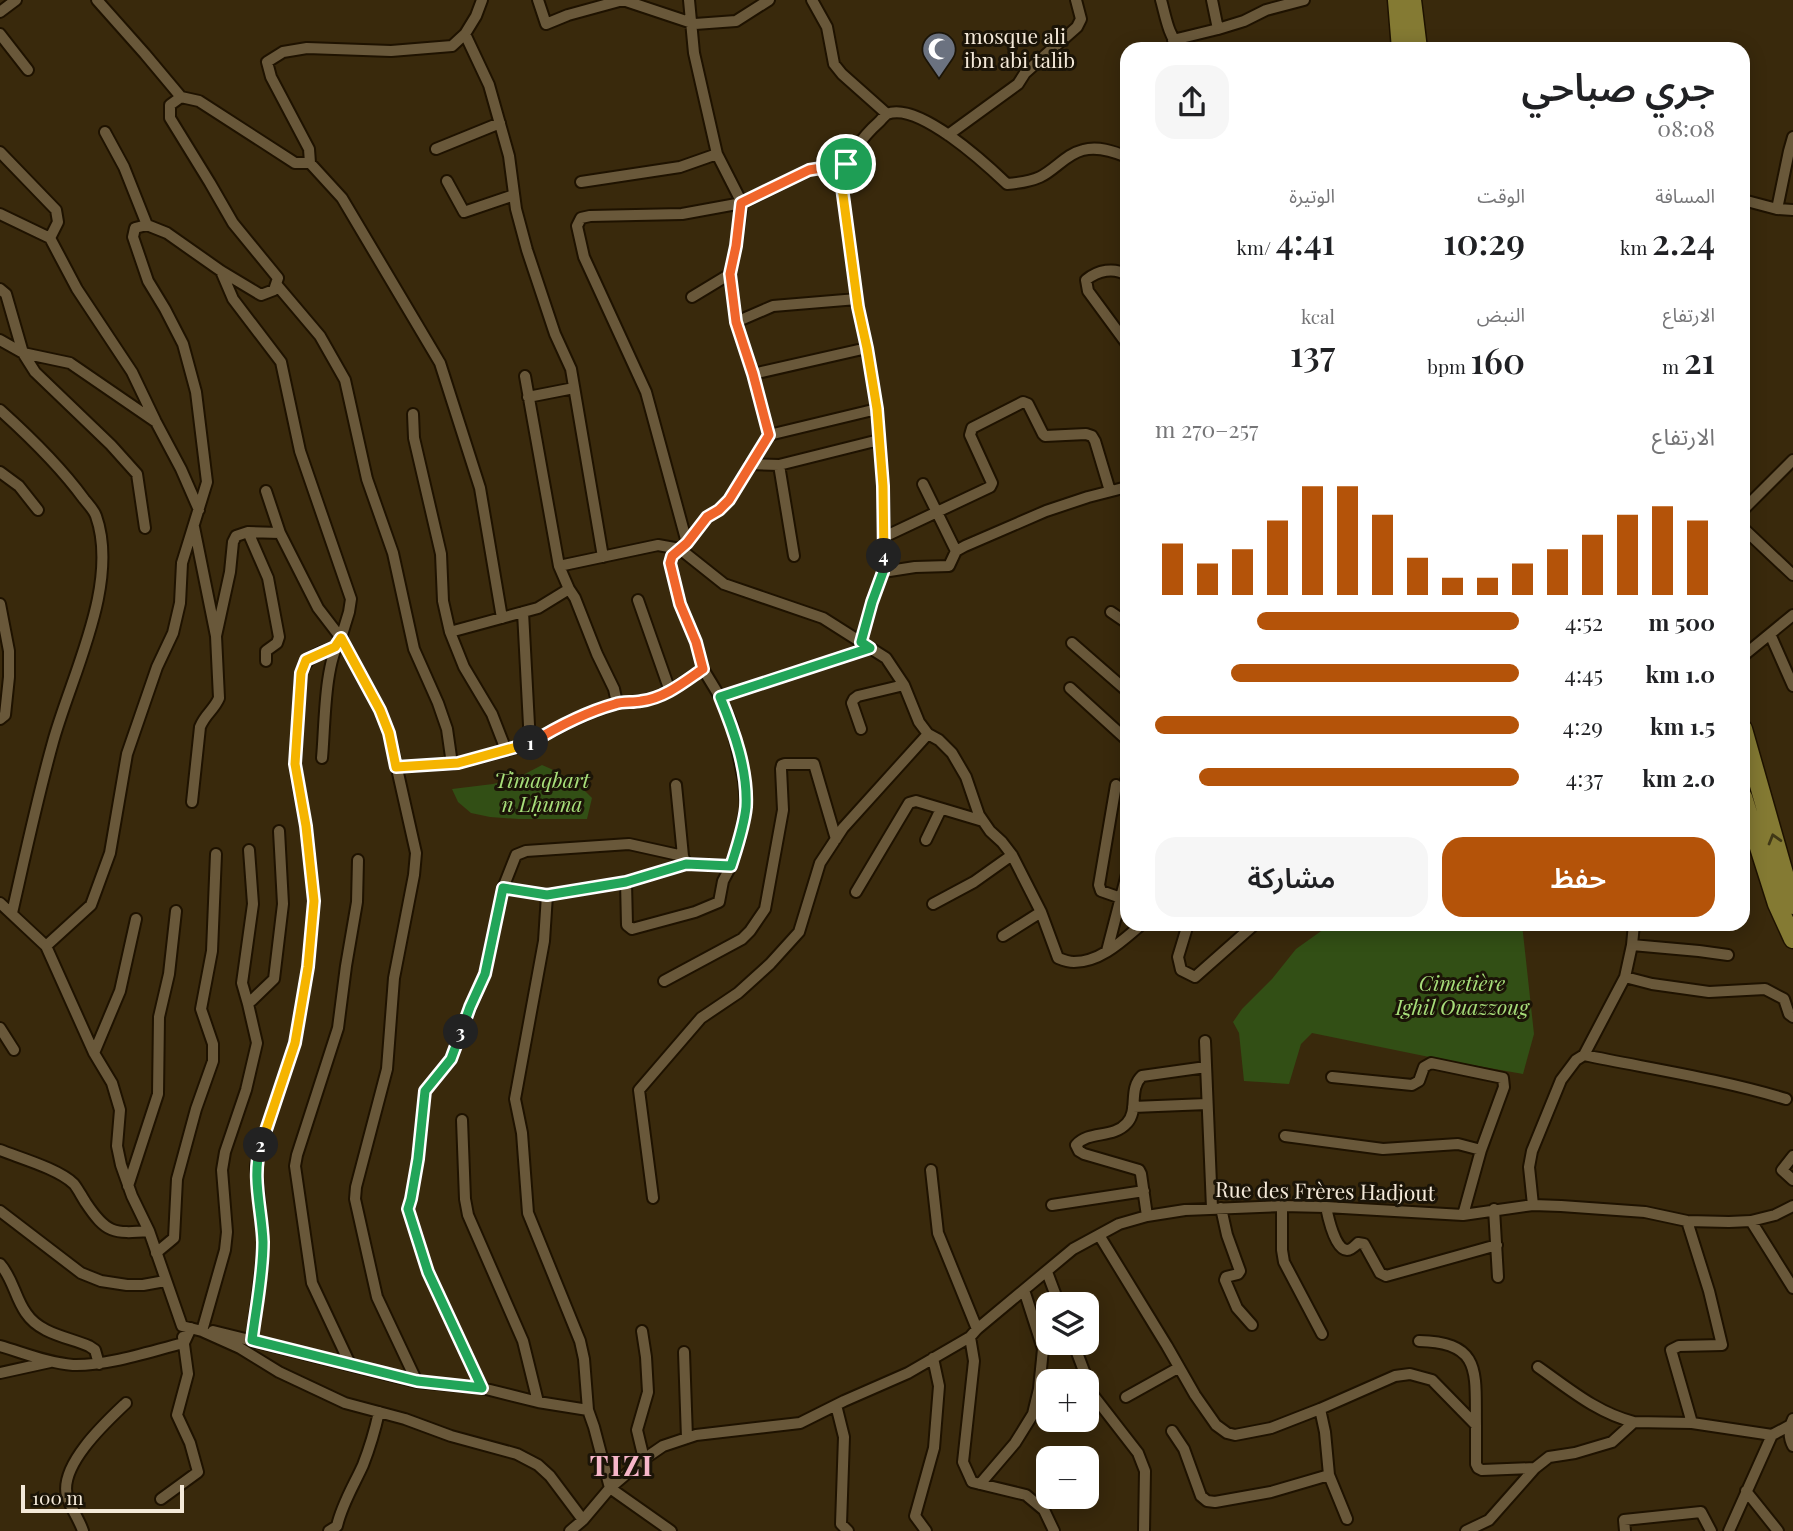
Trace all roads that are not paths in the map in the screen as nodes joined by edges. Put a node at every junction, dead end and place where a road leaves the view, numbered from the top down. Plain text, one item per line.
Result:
1 (97, 0) edge
2 (482, 0) edge
3 (538, 0) edge
4 (689, 0) edge
5 (769, 0) edge
6 (812, 0) edge
7 (1076, 0) edge
8 (1161, 0) edge
9 (1212, 0) edge
10 (1304, 0) edge
11 (1405, 4) edge
12 (1265, 5) edge
13 (691, 22) junction
14 (1219, 29) junction
15 (0, 34) edge
16 (465, 34) junction
17 (1175, 42) edge
18 (1185, 42) edge
19 (1402, 42) edge
20 (1416, 42) edge
21 (28, 70) dead end
22 (181, 97) junction
23 (887, 114) junction
24 (500, 123) junction
25 (105, 132) dead end
26 (948, 135) junction
27 (1793, 137) edge
28 (436, 149) dead end
29 (0, 152) edge
30 (717, 153) junction
31 (1120, 154) edge
32 (310, 163) junction
33 (846, 164) junction
34 (447, 181) dead end
35 (581, 182) dead end
36 (514, 195) junction
37 (1750, 202) edge
38 (741, 203) junction
39 (1777, 209) junction
40 (1793, 210) edge
41 (0, 214) edge
42 (147, 225) junction
43 (50, 238) junction
44 (221, 271) junction
45 (1120, 271) edge
46 (730, 274) junction
47 (276, 284) junction
48 (0, 289) edge
49 (692, 297) dead end
50 (857, 299) junction
51 (736, 322) junction
52 (1120, 334) edge
53 (0, 340) edge
54 (867, 348) junction
55 (23, 353) junction
56 (753, 374) junction
57 (525, 376) dead end
58 (574, 388) junction
59 (528, 397) junction
60 (877, 409) junction
61 (0, 410) edge
62 (413, 414) dead end
63 (156, 422) junction
64 (769, 435) junction
65 (879, 440) junction
66 (1793, 460) edge
67 (750, 464) junction
68 (779, 465) junction
69 (0, 472) edge
70 (923, 484) dead end
71 (1120, 489) edge
72 (266, 491) dead end
73 (1110, 491) junction
74 (1750, 503) edge
75 (38, 510) dead end
76 (199, 510) junction
77 (937, 512) junction
78 (193, 524) junction
79 (145, 528) dead end
80 (248, 532) junction
81 (280, 533) junction
82 (1750, 535) edge
83 (884, 537) junction
84 (684, 546) junction
85 (956, 551) junction
86 (603, 556) junction
87 (794, 556) dead end
88 (559, 566) junction
89 (883, 572) junction
90 (1793, 575) edge
91 (569, 589) junction
92 (638, 600) dead end
93 (0, 604) edge
94 (1111, 611) dead end
95 (523, 612) junction
96 (1793, 615) edge
97 (502, 618) junction
98 (1120, 618) edge
99 (450, 632) junction
100 (1770, 634) junction
101 (216, 636) junction
102 (338, 643) junction
103 (1072, 643) dead end
104 (866, 645) junction
105 (1750, 650) edge
106 (266, 661) dead end
107 (703, 669) junction
108 (904, 685) junction
109 (1120, 685) edge
110 (1793, 686) edge
111 (1070, 688) dead end
112 (670, 691) junction
113 (720, 697) junction
114 (617, 703) junction
115 (0, 719) edge
116 (861, 729) dead end
117 (928, 734) junction
118 (1120, 734) edge
119 (530, 744) junction
120 (506, 750) junction
121 (1750, 754) edge
122 (322, 758) dead end
123 (452, 764) junction
124 (396, 767) junction
125 (676, 785) dead end
126 (1120, 792) edge
127 (1762, 797) junction
128 (1750, 801) edge
129 (192, 802) dead end
130 (941, 809) junction
131 (983, 821) junction
132 (1750, 821) edge
133 (279, 831) dead end
134 (836, 839) junction
135 (926, 840) dead end
136 (249, 850) dead end
137 (216, 854) dead end
138 (1012, 855) junction
139 (358, 860) dead end
140 (684, 860) junction
141 (731, 866) junction
142 (1789, 876) edge
143 (626, 882) junction
144 (503, 888) junction
145 (856, 892) dead end
146 (547, 895) junction
147 (1120, 898) edge
148 (1120, 902) edge
149 (0, 903) edge
150 (933, 904) dead end
151 (1793, 905) edge
152 (176, 911) dead end
153 (1041, 912) junction
154 (12, 913) junction
155 (136, 919) dead end
156 (1133, 931) edge
157 (1186, 931) edge
158 (1247, 931) edge
159 (1633, 931) edge
160 (1003, 936) dead end
161 (1793, 939) edge
162 (1632, 945) junction
163 (46, 946) junction
164 (1107, 951) junction
165 (1728, 955) dead end
166 (1625, 977) junction
167 (664, 981) dead end
168 (248, 1004) junction
169 (1793, 1017) edge
170 (0, 1028) edge
171 (1205, 1041) dead end
172 (14, 1050) dead end
173 (94, 1053) junction
174 (1584, 1055) junction
175 (1206, 1067) junction
176 (1332, 1077) dead end
177 (1786, 1099) dead end
178 (1208, 1104) junction
179 (1133, 1107) junction
180 (462, 1120) dead end
181 (1284, 1136) dead end
182 (0, 1150) edge
183 (1481, 1150) junction
184 (1793, 1156) edge
185 (931, 1170) dead end
186 (1793, 1180) edge
187 (128, 1186) junction
188 (1144, 1192) junction
189 (653, 1198) dead end
190 (1052, 1205) dead end
191 (1533, 1205) junction
192 (1282, 1206) junction
193 (1793, 1206) edge
194 (1326, 1207) junction
195 (1217, 1208) junction
196 (1494, 1209) junction
197 (0, 1211) edge
198 (1463, 1215) junction
199 (1147, 1216) junction
200 (1687, 1221) junction
201 (1751, 1221) junction
202 (149, 1231) junction
203 (1099, 1235) junction
204 (1497, 1245) junction
205 (156, 1253) junction
206 (0, 1264) edge
207 (1047, 1272) junction
208 (1498, 1276) dead end
209 (165, 1281) junction
210 (1793, 1288) edge
211 (1024, 1290) junction
212 (1054, 1292) edge
213 (1252, 1325) dead end
214 (194, 1329) junction
215 (642, 1331) dead end
216 (974, 1333) junction
217 (1322, 1334) dead end
218 (252, 1340) junction
219 (1419, 1342) dead end
220 (184, 1343) junction
221 (0, 1346) edge
222 (684, 1352) dead end
223 (1078, 1355) edge
224 (933, 1358) junction
225 (53, 1362) junction
226 (99, 1364) junction
227 (350, 1364) junction
228 (1538, 1367) dead end
229 (1178, 1368) junction
230 (0, 1373) edge
231 (417, 1381) junction
232 (482, 1388) junction
233 (1126, 1397) dead end
234 (538, 1402) junction
235 (126, 1403) dead end
236 (836, 1405) junction
237 (1320, 1409) junction
238 (588, 1410) junction
239 (379, 1412) junction
240 (1634, 1422) junction
241 (1692, 1423) junction
242 (1791, 1423) edge
243 (1476, 1425) junction
244 (1172, 1431) dead end
245 (1772, 1435) junction
246 (687, 1438) junction
247 (1793, 1446) edge
248 (644, 1459) junction
249 (1535, 1468) junction
250 (1329, 1475) junction
251 (980, 1484) junction
252 (610, 1488) junction
253 (1746, 1491) junction
254 (161, 1499) dead end
255 (1347, 1519) dead end
256 (583, 1520) junction
257 (83, 1531) edge
258 (329, 1531) edge
259 (570, 1531) edge
260 (671, 1531) edge
261 (848, 1531) edge
262 (926, 1531) edge
263 (1054, 1531) edge
264 (1144, 1531) edge
265 (1466, 1531) edge
266 (1625, 1531) edge
267 (1711, 1531) edge
268 (1729, 1531) edge
269 (1778, 1531) edge

1 - 22 street
2 - 16 street
3 - 13 street
4 - 13 street
5 - 13 street
6 - 23 street
7 - 26 street
8 - 17 street
9 - 14 street
10 - 12 street
11 - 19 main road
11 - 20 main road
12 - 14 street
13 - 30 street
14 - 18 street
15 - 21 street
16 - 24 street
16 - 32 street
22 - 32 street
22 - 47 street
23 - 26 street
23 - 33 street
24 - 28 street
24 - 36 street
25 - 42 street
26 - 31 street
27 - 39 street
29 - 43 street
30 - 35 street
30 - 38 street
32 - 97 street
33 - 38 street
33 - 50 street
34 - 36 street
36 - 58 street
37 - 39 street
38 - 46 street
38 - 84 street
39 - 40 street
41 - 43 street
42 - 44 street
42 - 76 street
43 - 63 street
44 - 47 street
44 - 102 street
45 - 52 street
46 - 49 street
46 - 51 street
47 - 123 street
48 - 55 street
50 - 51 street
50 - 54 street
51 - 56 street
53 - 55 street
54 - 56 street
54 - 60 street
55 - 63 street
55 - 79 street
56 - 64 street
57 - 59 street
58 - 59 street
58 - 86 street
59 - 88 street
60 - 64 street
60 - 65 street
61 - 154 street
62 - 99 street
63 - 76 street
64 - 67 street
65 - 68 street
65 - 83 street
66 - 74 street
67 - 68 street
67 - 84 street
68 - 87 street
69 - 75 street
70 - 77 street
71 - 73 street
72 - 81 street
73 - 77 street
73 - 85 street
76 - 78 street
77 - 83 street
77 - 85 street
78 - 101 street
78 - 163 street
80 - 81 street
80 - 101 street
80 - 106 street
81 - 102 street
82 - 90 street
83 - 89 street
84 - 86 street
84 - 104 street
84 - 107 street
85 - 89 street
86 - 88 street
88 - 91 street
89 - 104 street
91 - 95 street
91 - 114 street
92 - 112 street
93 - 115 street
94 - 98 street
95 - 97 street
95 - 119 street
96 - 100 street
97 - 99 street
99 - 120 street
100 - 105 street
100 - 110 street
101 - 129 street
102 - 122 street
102 - 124 street
102 - 218 street
103 - 109 street
104 - 108 street
104 - 113 street
107 - 112 street
107 - 113 street
108 - 116 street
108 - 117 street
111 - 118 street
112 - 114 street
113 - 141 street
114 - 119 street
117 - 131 street
117 - 134 street
119 - 120 street
120 - 123 street
121 - 127 main road
123 - 124 street
124 - 231 street
125 - 140 street
126 - 147 street
127 - 128 street
142 -> 127 main road
130 - 131 street
130 - 135 street
130 - 145 street
131 - 138 street
132 - 161 main road
133 - 168 street
134 - 167 street
134 - 189 street
136 - 168 street
137 - 205 street
138 - 150 street
138 - 153 street
139 - 227 street
140 - 141 street
140 - 143 street
140 - 144 street
141 - 143 street
142 - 151 main road
143 - 146 street
144 - 146 street
144 - 232 street
146 - 238 street
148 - 164 street
149 - 154 street
152 - 187 street
153 - 160 street
153 - 164 street
154 - 163 street
155 - 173 street
156 - 164 street
157 - 158 street
159 - 162 street
162 - 165 street
162 - 166 street
163 - 173 street
166 - 169 street
166 - 174 street
168 - 214 street
170 - 172 street
171 - 175 street
173 - 187 street
174 - 177 street
174 - 191 street
175 - 178 street
175 - 179 street
176 - 183 street
178 - 179 street
178 - 195 street
179 - 188 street
180 - 234 street
181 - 183 street
182 - 202 street
183 - 198 street
184 - 186 street
185 - 216 street
187 - 202 street
188 - 190 street
188 - 199 street
191 - 196 street, Rue des Frères Hadjout
191 - 200 street, Rue des Frères Hadjout
192 - 194 street, Rue des Frères Hadjout
192 - 195 street, Rue des Frères Hadjout
192 - 217 street
193 - 201 street, Rue des Frères Hadjout
194 - 198 street, Rue des Frères Hadjout
194 - 204 street
195 - 199 street, Rue des Frères Hadjout
195 - 213 street
196 - 198 street, Rue des Frères Hadjout
196 - 204 street
197 - 209 street
199 - 203 street, Rue des Frères Hadjout
200 - 201 street, Rue des Frères Hadjout
200 - 241 street
201 - 210 street
202 - 205 street
203 - 207 street, Rue des Frères Hadjout
203 - 229 street
204 - 208 street
205 - 209 street
206 - 226 street
207 - 211 street, Rue des Frères Hadjout
207 - 212 street
209 - 214 street
211 - 216 street, Rue des Frères Hadjout
211 - 251 street
214 - 218 street
214 - 220 street
214 - 239 street
215 - 248 street
216 - 224 street, Rue des Frères Hadjout
216 - 251 street
218 - 227 street
219 - 243 street
220 - 226 street
220 - 254 street
221 - 225 street
222 - 246 street
223 - 264 street
224 - 236 street, Rue des Frères Hadjout
224 - 262 street
225 - 226 street
225 - 230 street
227 - 231 street
228 - 240 street
229 - 233 street
229 - 237 street
231 - 232 street
232 - 234 street
234 - 238 street
235 - 257 street
236 - 246 street, Rue des Frères Hadjout
236 - 261 street
237 - 243 street
237 - 250 street
238 - 252 street
239 - 256 street
239 - 258 street
240 - 241 street
240 - 249 street
241 - 245 street
242 - 245 street
242 - 247 street
243 - 249 street
244 - 250 street
245 - 253 street
246 - 248 street, Rue des Frères Hadjout
248 - 252 street, Rue des Frères Hadjout
249 - 265 street
250 - 255 street
251 - 263 street
252 - 256 street, Rue des Frères Hadjout
252 - 260 street
253 - 268 street
253 - 269 street
256 - 259 street, Rue des Frères Hadjout
266 - 267 street

